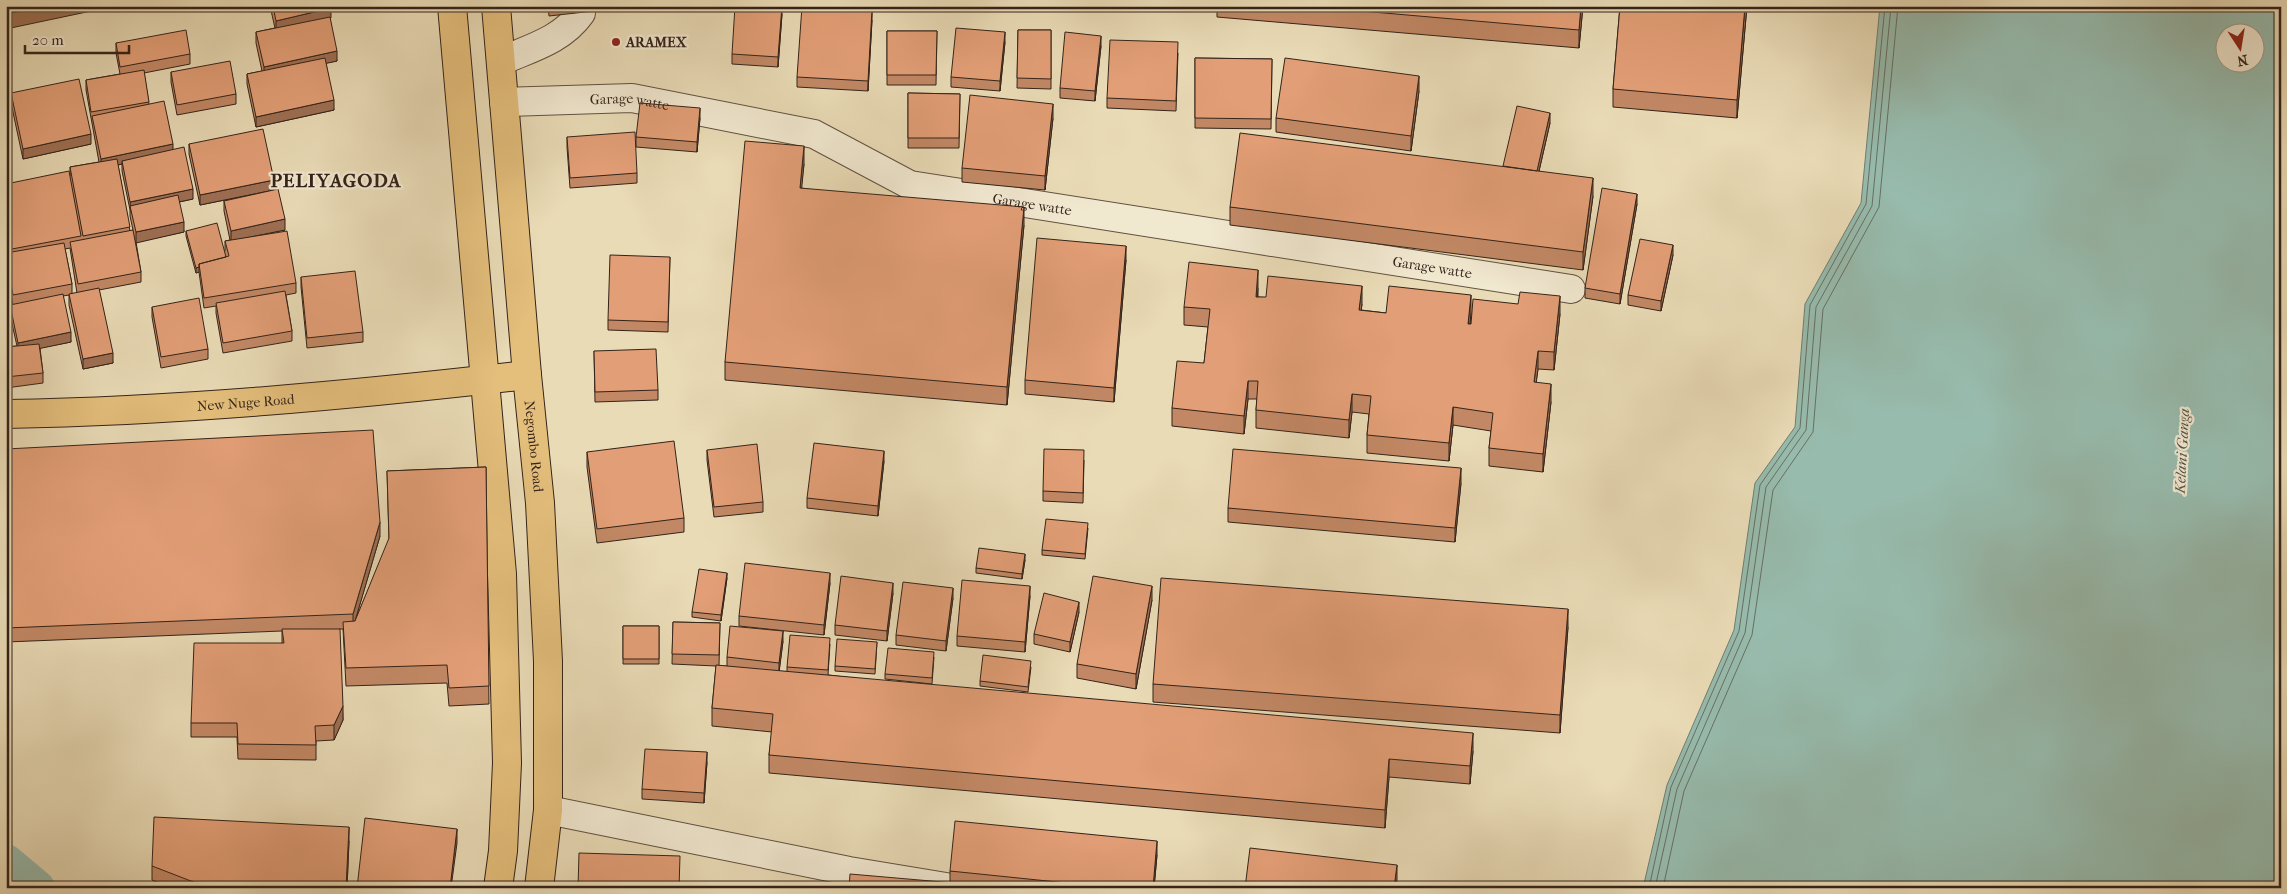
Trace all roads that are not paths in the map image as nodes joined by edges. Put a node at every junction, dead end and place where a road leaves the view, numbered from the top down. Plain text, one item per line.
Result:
1 (452, 6) edge
2 (496, 6) edge
3 (581, 13) dead end
4 (501, 61) junction
5 (504, 102) junction
6 (1571, 289) dead end
7 (527, 375) junction
8 (485, 380) junction
9 (6, 414) edge
10 (548, 810) junction
11 (498, 888) edge
12 (539, 888) edge
13 (952, 888) edge

1 - 8 main road
2 - 4 main road, Negombo Road
3 - 4 street
4 - 5 main road, Negombo Road
5 - 6 street, Garage watte
5 - 7 main road, Negombo Road
7 - 8 main road, New Nuge Road
7 - 10 main road, Negombo Road
8 - 9 main road, New Nuge Road
8 - 11 main road
10 - 12 main road, Negombo Road
10 - 13 street

